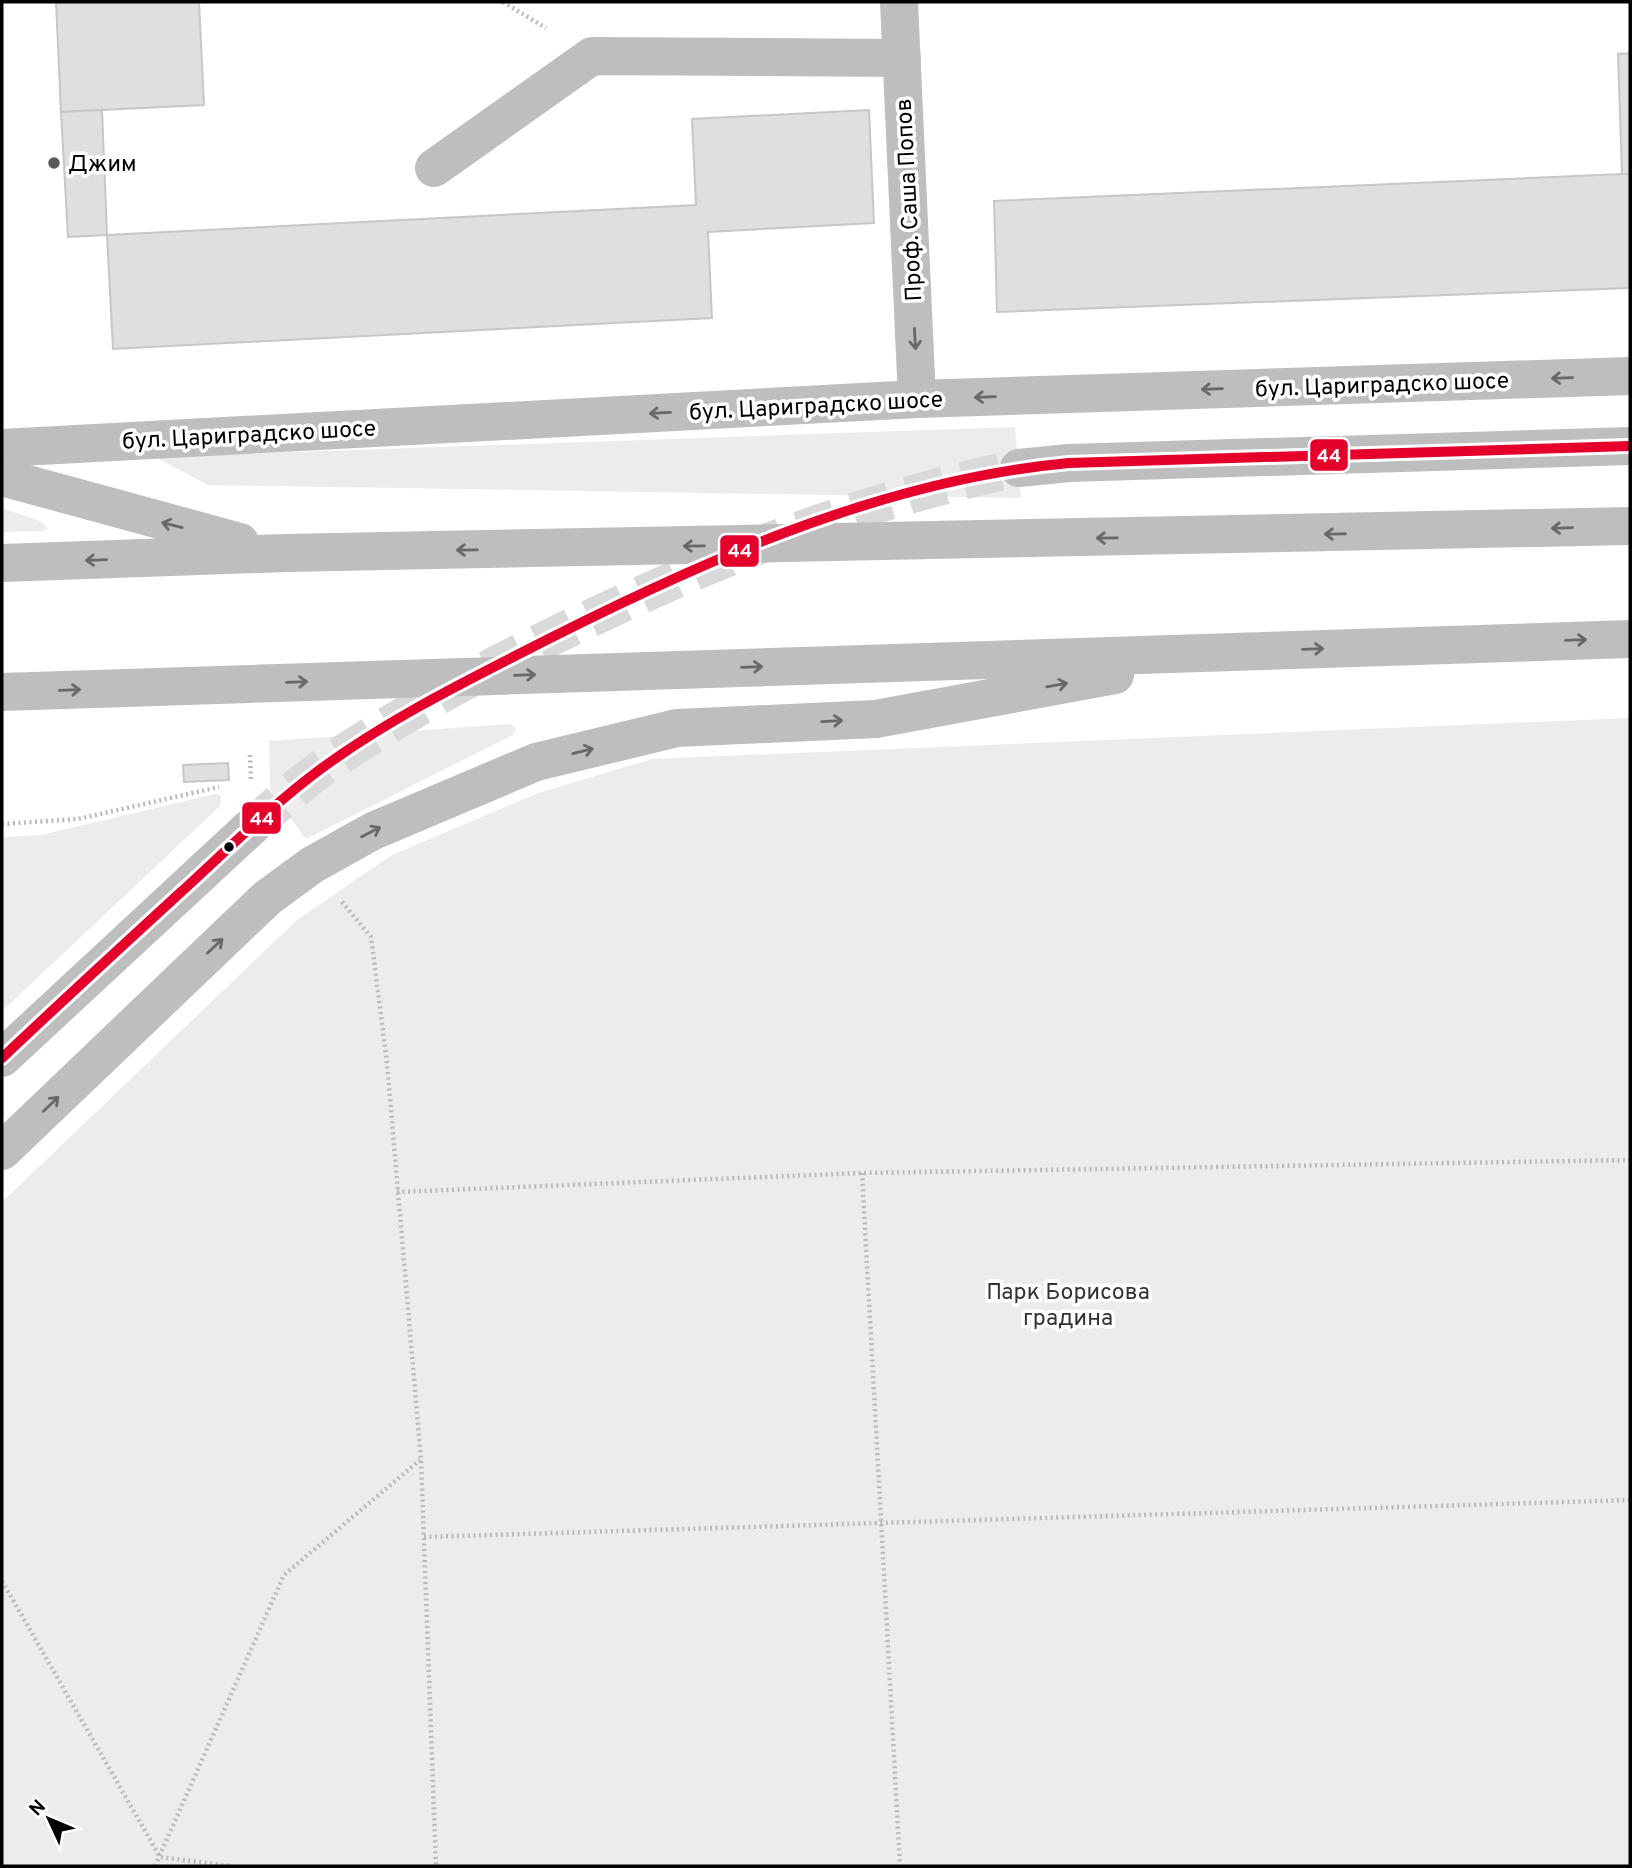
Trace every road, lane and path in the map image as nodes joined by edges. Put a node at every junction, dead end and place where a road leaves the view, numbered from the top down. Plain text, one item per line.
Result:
1 (900, 2) edge
2 (902, 58) junction
3 (434, 168) dead end
4 (1630, 376) edge
5 (917, 399) junction
6 (1630, 446) edge
7 (2, 448) edge
8 (1019, 468) tunnel mouth
9 (2, 477) edge
10 (1630, 526) edge
11 (286, 553) junction
12 (2, 563) edge
13 (1630, 639) edge
14 (1245, 651) junction
15 (2, 692) edge
16 (251, 780) dead end
17 (237, 783) dead end
18 (224, 786) dead end
19 (2, 824) edge
20 (251, 827) tunnel mouth
21 (334, 892) dead end
22 (2, 1058) edge
23 (2, 1151) edge
24 (1630, 1160) edge
25 (862, 1172) junction
26 (397, 1192) junction
27 (421, 1460) junction
28 (1630, 1500) edge
29 (879, 1523) junction
30 (424, 1537) junction
31 (2, 1581) edge
32 (160, 1857) junction
33 (155, 1866) edge
34 (231, 1866) edge
35 (436, 1866) edge
36 (900, 1866) edge

1 - 2 main road, Проф. Саша Попов
2 - 3 main road
2 -> 5 main road, Проф. Саша Попов
4 -> 5 main road, бул. Цариградско шосе
5 -> 7 main road, бул. Цариградско шосе
6 - 8 main road
11 -> 9 main road
10 -> 11 main road
11 -> 12 main road
14 -> 13 main road
15 -> 14 main road
23 -> 14 main road
16 - 17 path
18 - 19 path
20 - 22 main road
21 - 26 path
24 - 25 path
25 - 26 path
25 - 29 path
26 - 27 path
27 - 30 path
27 - 32 path
28 - 29 path
29 - 30 path
29 - 36 path
30 - 35 path
31 - 32 path
32 - 33 path
32 - 34 path

